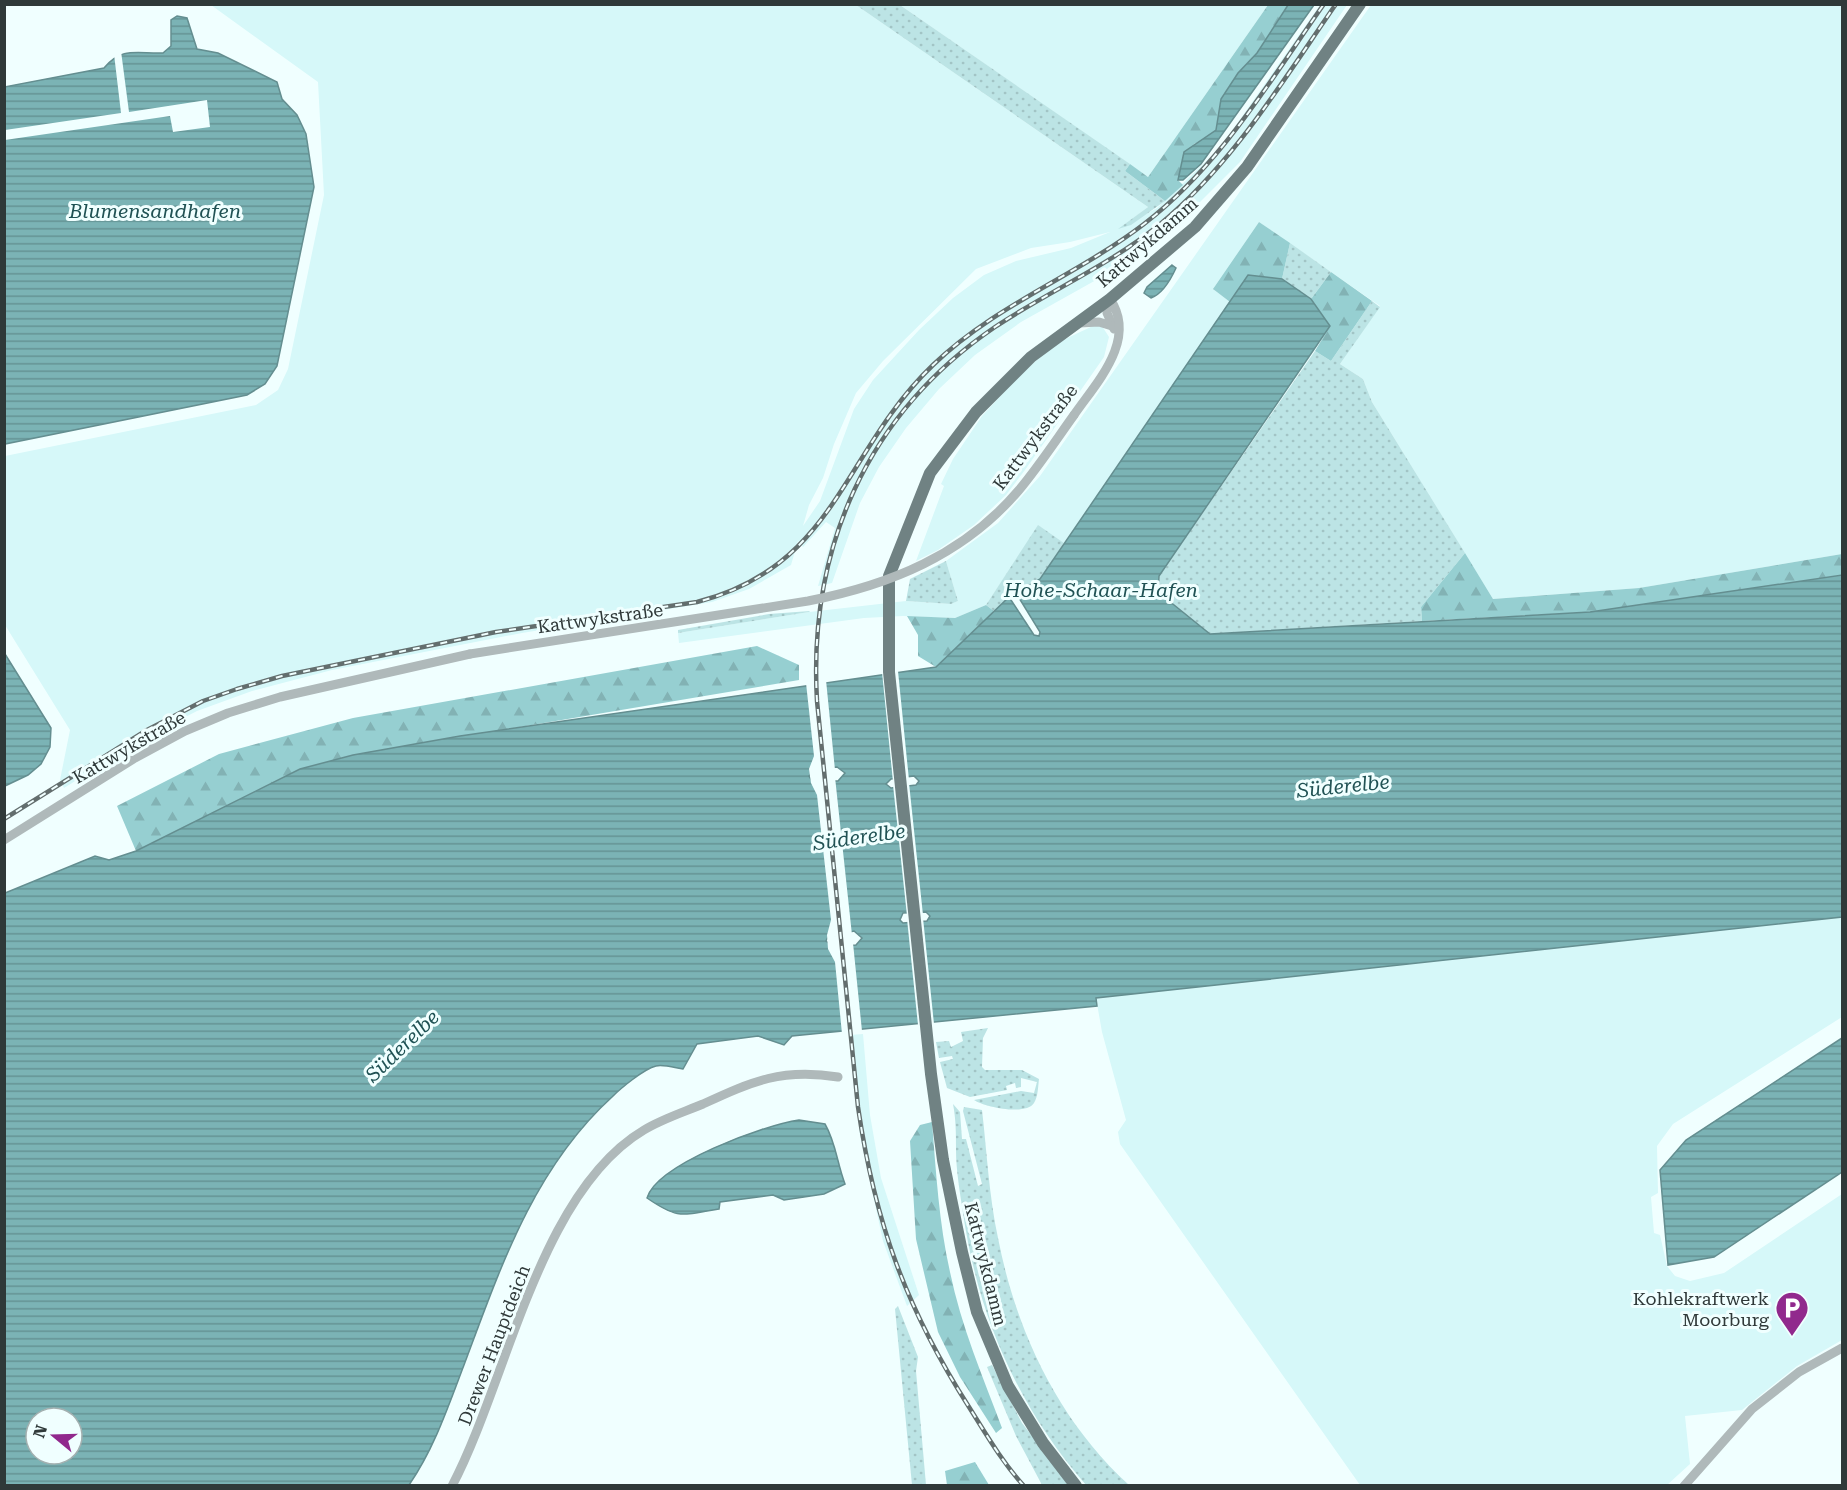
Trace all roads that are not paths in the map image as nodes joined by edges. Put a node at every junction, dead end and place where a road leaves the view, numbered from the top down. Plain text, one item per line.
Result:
1 (1360, 4) edge
2 (1110, 299) junction
3 (1074, 324) junction
4 (1115, 329) junction
5 (4, 840) edge
6 (838, 1077) dead end
7 (1842, 1348) edge
8 (452, 1485) edge
9 (1076, 1485) edge
10 (1684, 1485) edge

1 - 2 main road, Kattwykdamm
2 - 3 main road, Kattwykdamm
2 - 4 street, Kattwykstraße
3 - 4 street
3 - 9 main road, Kattwykdamm
4 - 5 street, Kattwykstraße, bridge
6 - 8 street, Drewer Hauptdeich
7 - 10 street

